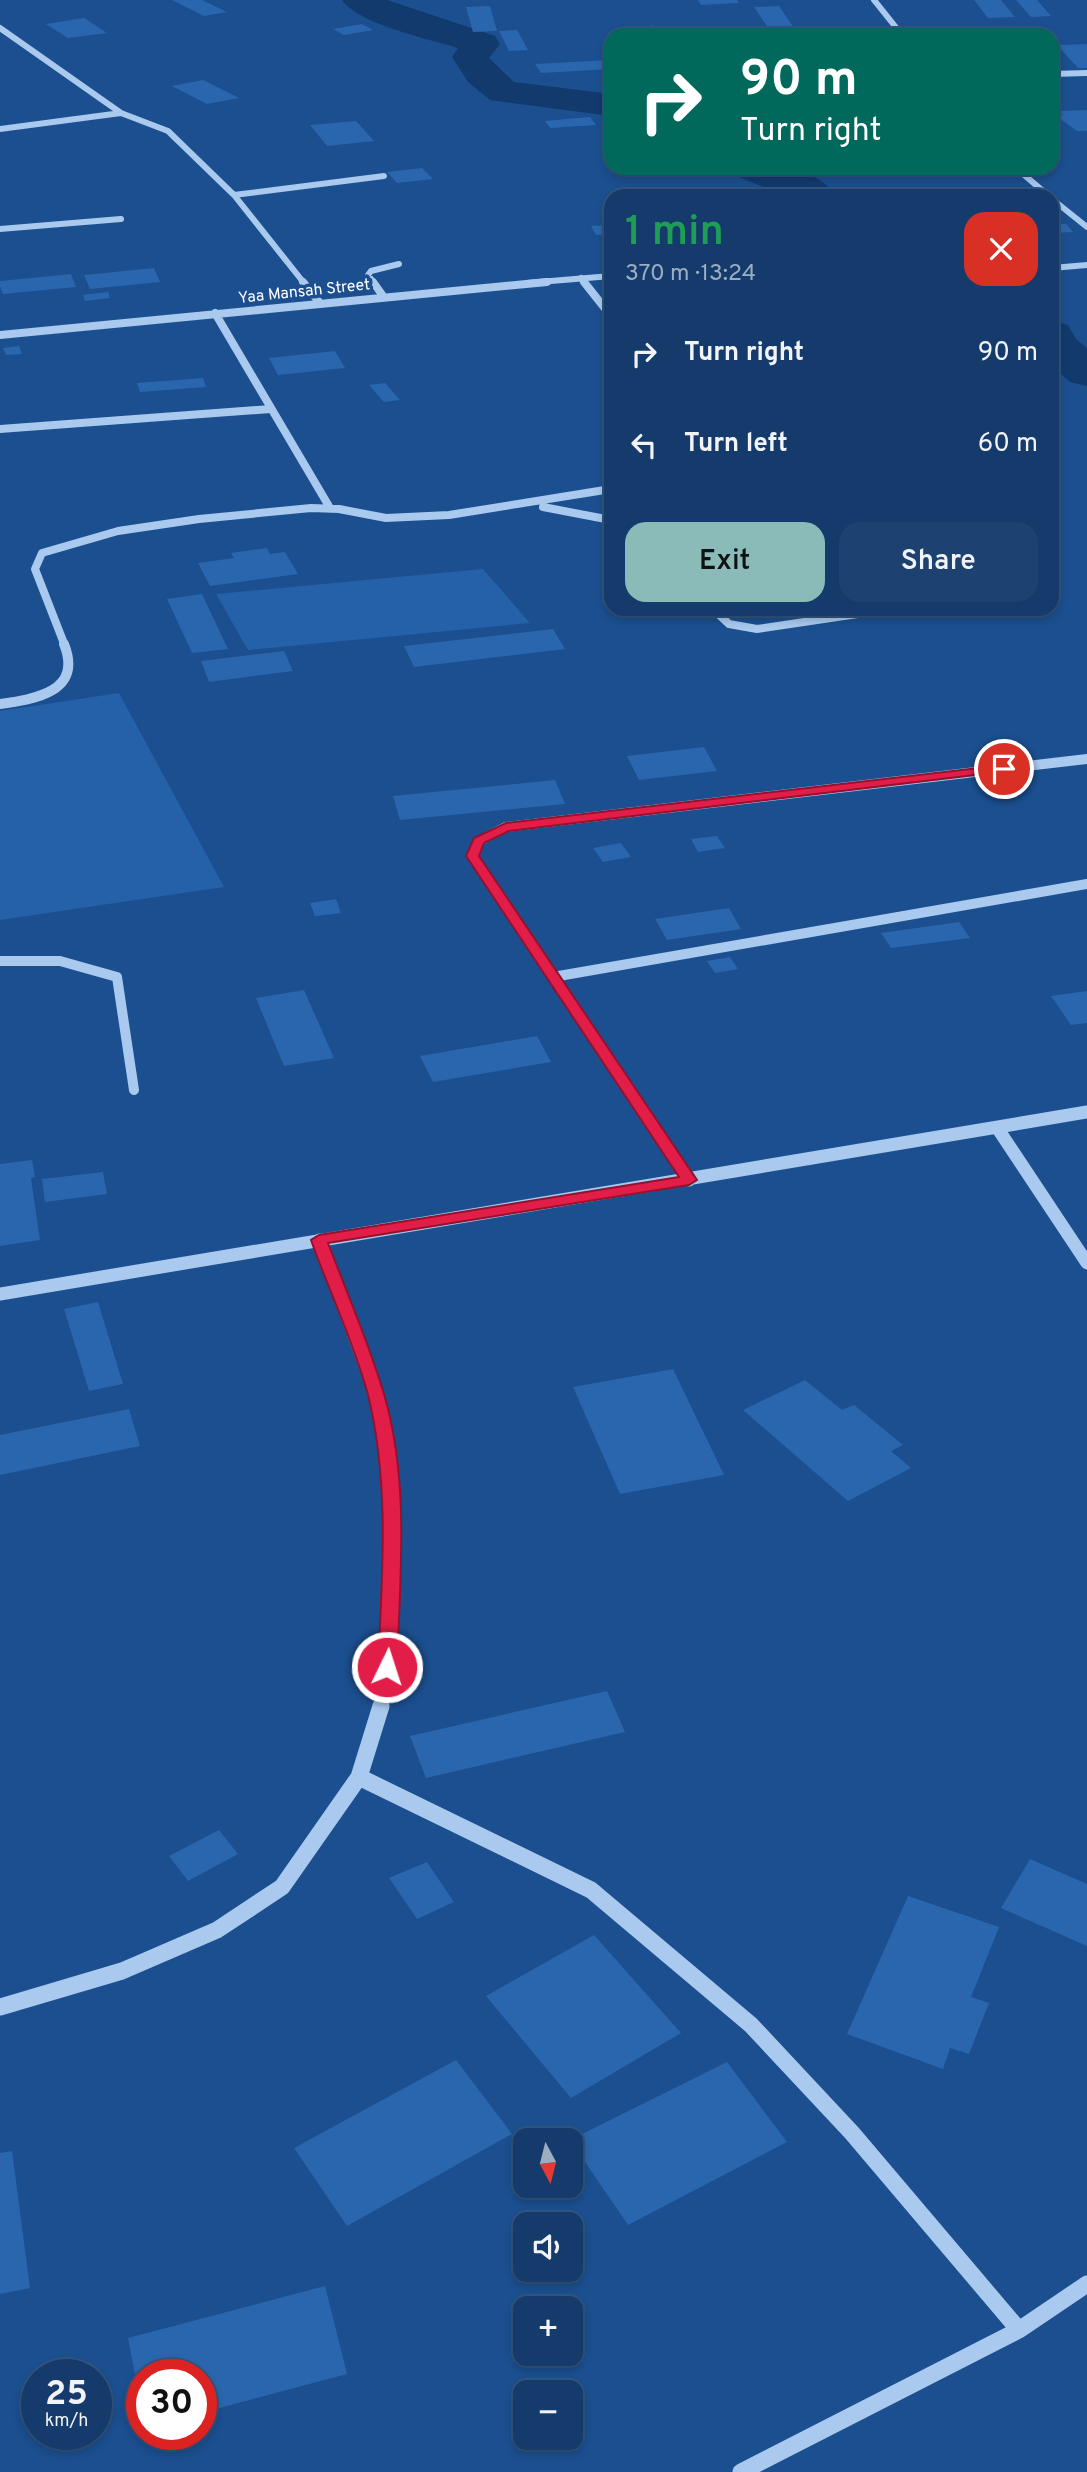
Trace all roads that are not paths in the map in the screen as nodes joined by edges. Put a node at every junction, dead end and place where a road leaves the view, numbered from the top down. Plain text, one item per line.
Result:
1 (874, 0) edge
2 (896, 28) edge
3 (0, 29) edge
4 (1087, 73) edge
5 (1059, 74) edge
6 (121, 113) junction
7 (0, 129) edge
8 (1024, 175) edge
9 (384, 176) dead end
10 (1041, 189) edge
11 (233, 195) junction
12 (1059, 204) edge
13 (121, 219) dead end
14 (1087, 227) edge
15 (0, 229) edge
16 (399, 264) dead end
17 (1087, 265) edge
18 (1059, 267) edge
19 (604, 276) edge
20 (582, 278) junction
21 (383, 296) junction
22 (319, 302) junction
23 (604, 307) edge
24 (215, 313) junction
25 (0, 335) edge
26 (271, 409) junction
27 (0, 429) edge
28 (604, 491) edge
29 (536, 506) junction
30 (330, 508) junction
31 (604, 519) edge
32 (720, 616) edge
33 (846, 616) edge
34 (0, 704) edge
35 (1087, 759) edge
36 (1087, 884) edge
37 (0, 961) edge
38 (553, 977) junction
39 (134, 1090) dead end
40 (1087, 1112) edge
41 (998, 1129) junction
42 (689, 1180) junction
43 (319, 1240) junction
44 (1087, 1263) edge
45 (0, 1294) edge
46 (359, 1777) junction
47 (0, 2007) edge
48 (1087, 2284) edge
49 (1019, 2330) junction
50 (741, 2472) edge

1 - 2 street
3 - 6 street
4 - 5 street
6 - 7 street
6 - 11 street
8 - 10 street
9 - 11 street
11 - 22 street
12 - 14 street
13 - 15 street
16 - 21 street
17 - 18 street
19 - 20 street, Yaa Mansah Street
20 - 21 street, Yaa Mansah Street
20 - 23 street
21 - 22 street, Yaa Mansah Street
22 - 24 street, Yaa Mansah Street
24 - 25 street, Yaa Mansah Street
24 - 26 street
26 - 27 street
26 - 30 street
28 - 29 street
29 - 30 street
29 - 31 street
30 - 34 street
32 - 33 street
35 - 38 street
36 - 38 street
37 - 39 street
38 - 42 street
40 - 41 street
41 - 42 street
41 - 44 street
42 - 43 street
43 - 45 street
43 - 46 street
46 - 47 street
46 - 49 street
48 - 49 street
49 - 50 street

